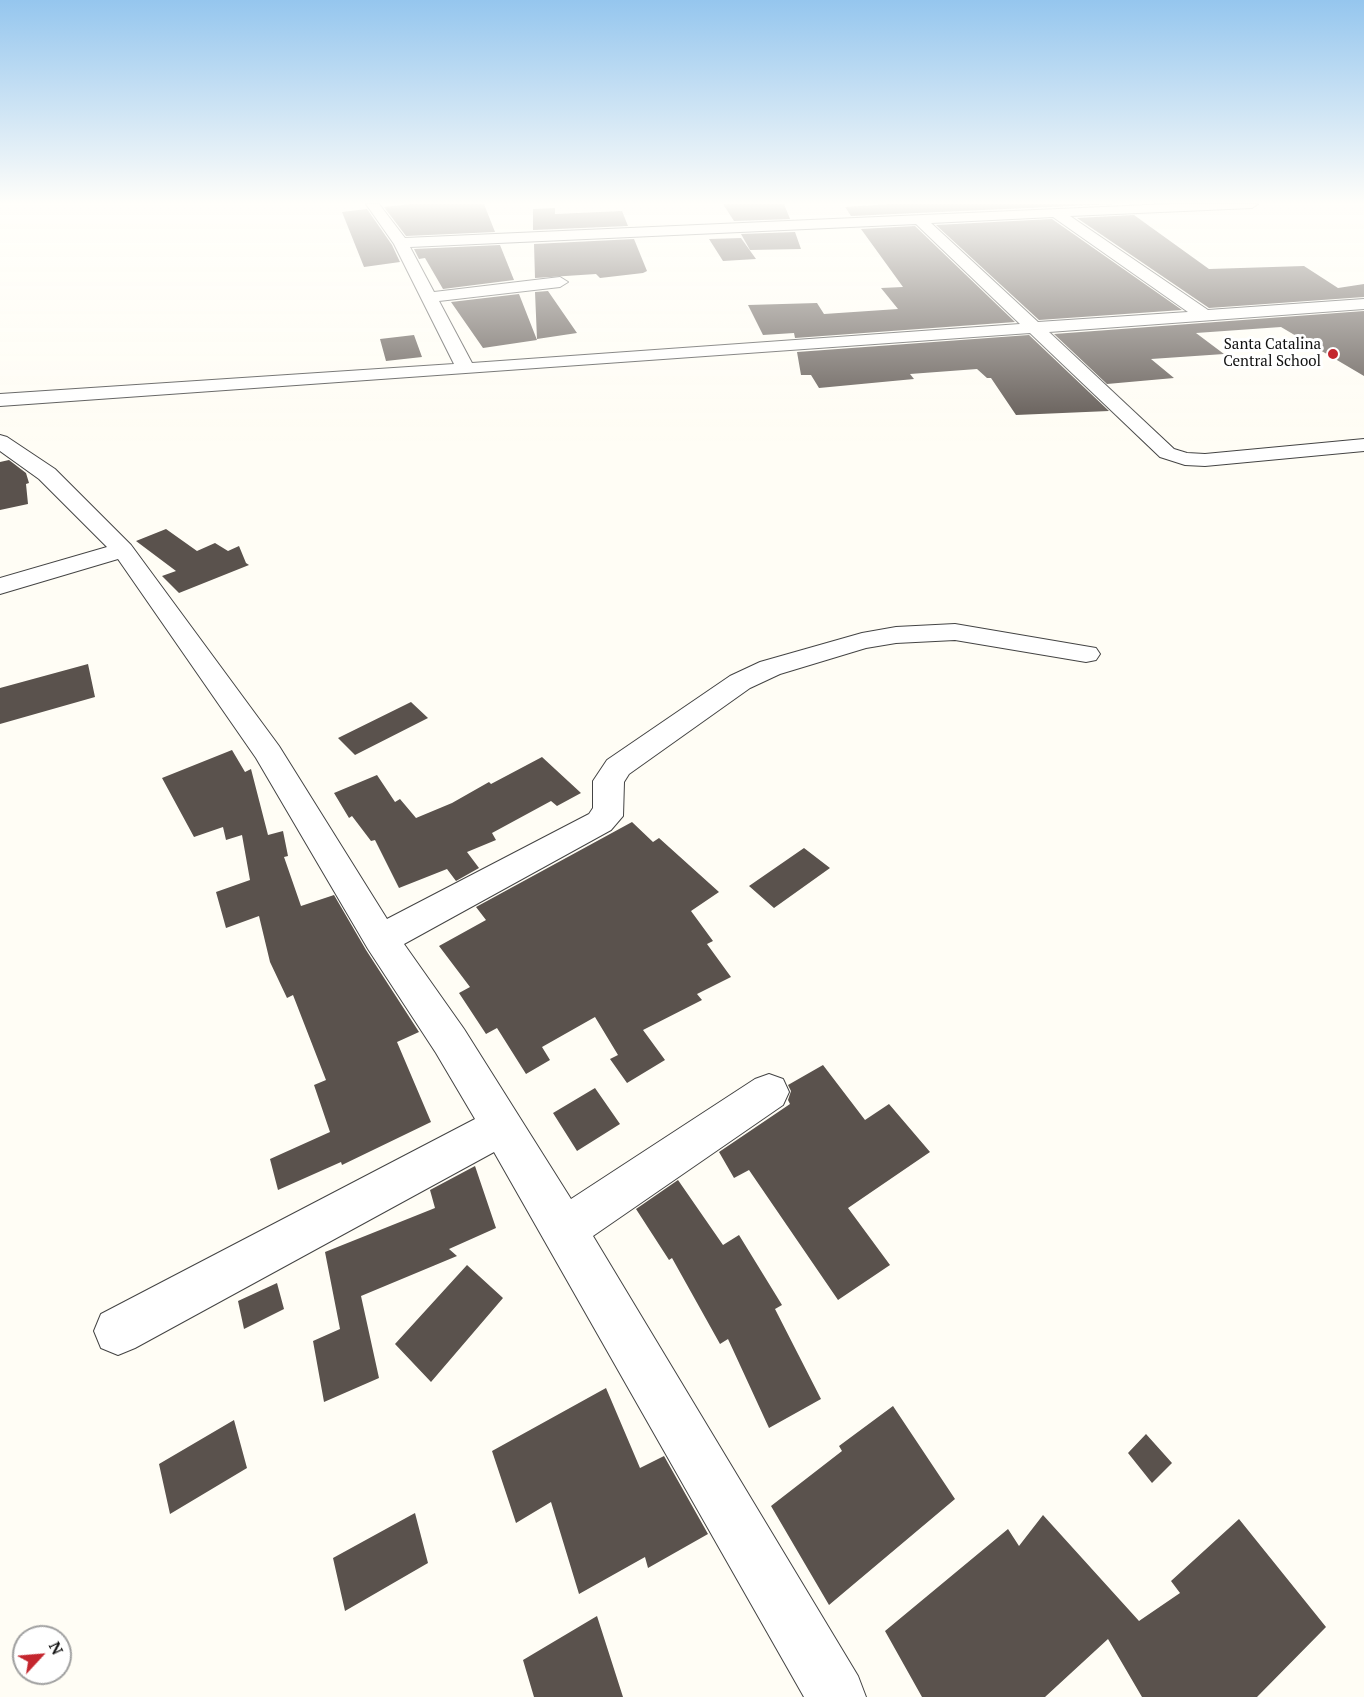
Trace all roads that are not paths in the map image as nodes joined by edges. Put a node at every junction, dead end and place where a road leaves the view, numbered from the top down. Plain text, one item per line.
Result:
1 (422, 283) edge
2 (550, 283) edge
3 (986, 283) edge
4 (1158, 283) edge
5 (429, 297) junction
6 (1364, 304) edge
7 (1204, 315) junction
8 (1033, 328) junction
9 (466, 369) junction
10 (0, 399) edge
11 (0, 441) edge
12 (1364, 445) edge
13 (123, 550) junction
14 (0, 586) edge
15 (1086, 654) dead end
16 (381, 939) junction
17 (769, 1092) dead end
18 (501, 1126) junction
19 (564, 1229) junction
20 (118, 1330) dead end
21 (837, 1697) edge

1 - 5 street
2 - 5 street
3 - 8 street
4 - 7 street
5 - 9 street
6 - 7 street
7 - 8 street
8 - 9 street
8 - 12 street
9 - 10 street
11 - 13 street
13 - 14 street
13 - 16 street
15 - 16 street
16 - 18 street
17 - 19 street
18 - 19 street
18 - 20 street
19 - 21 street

